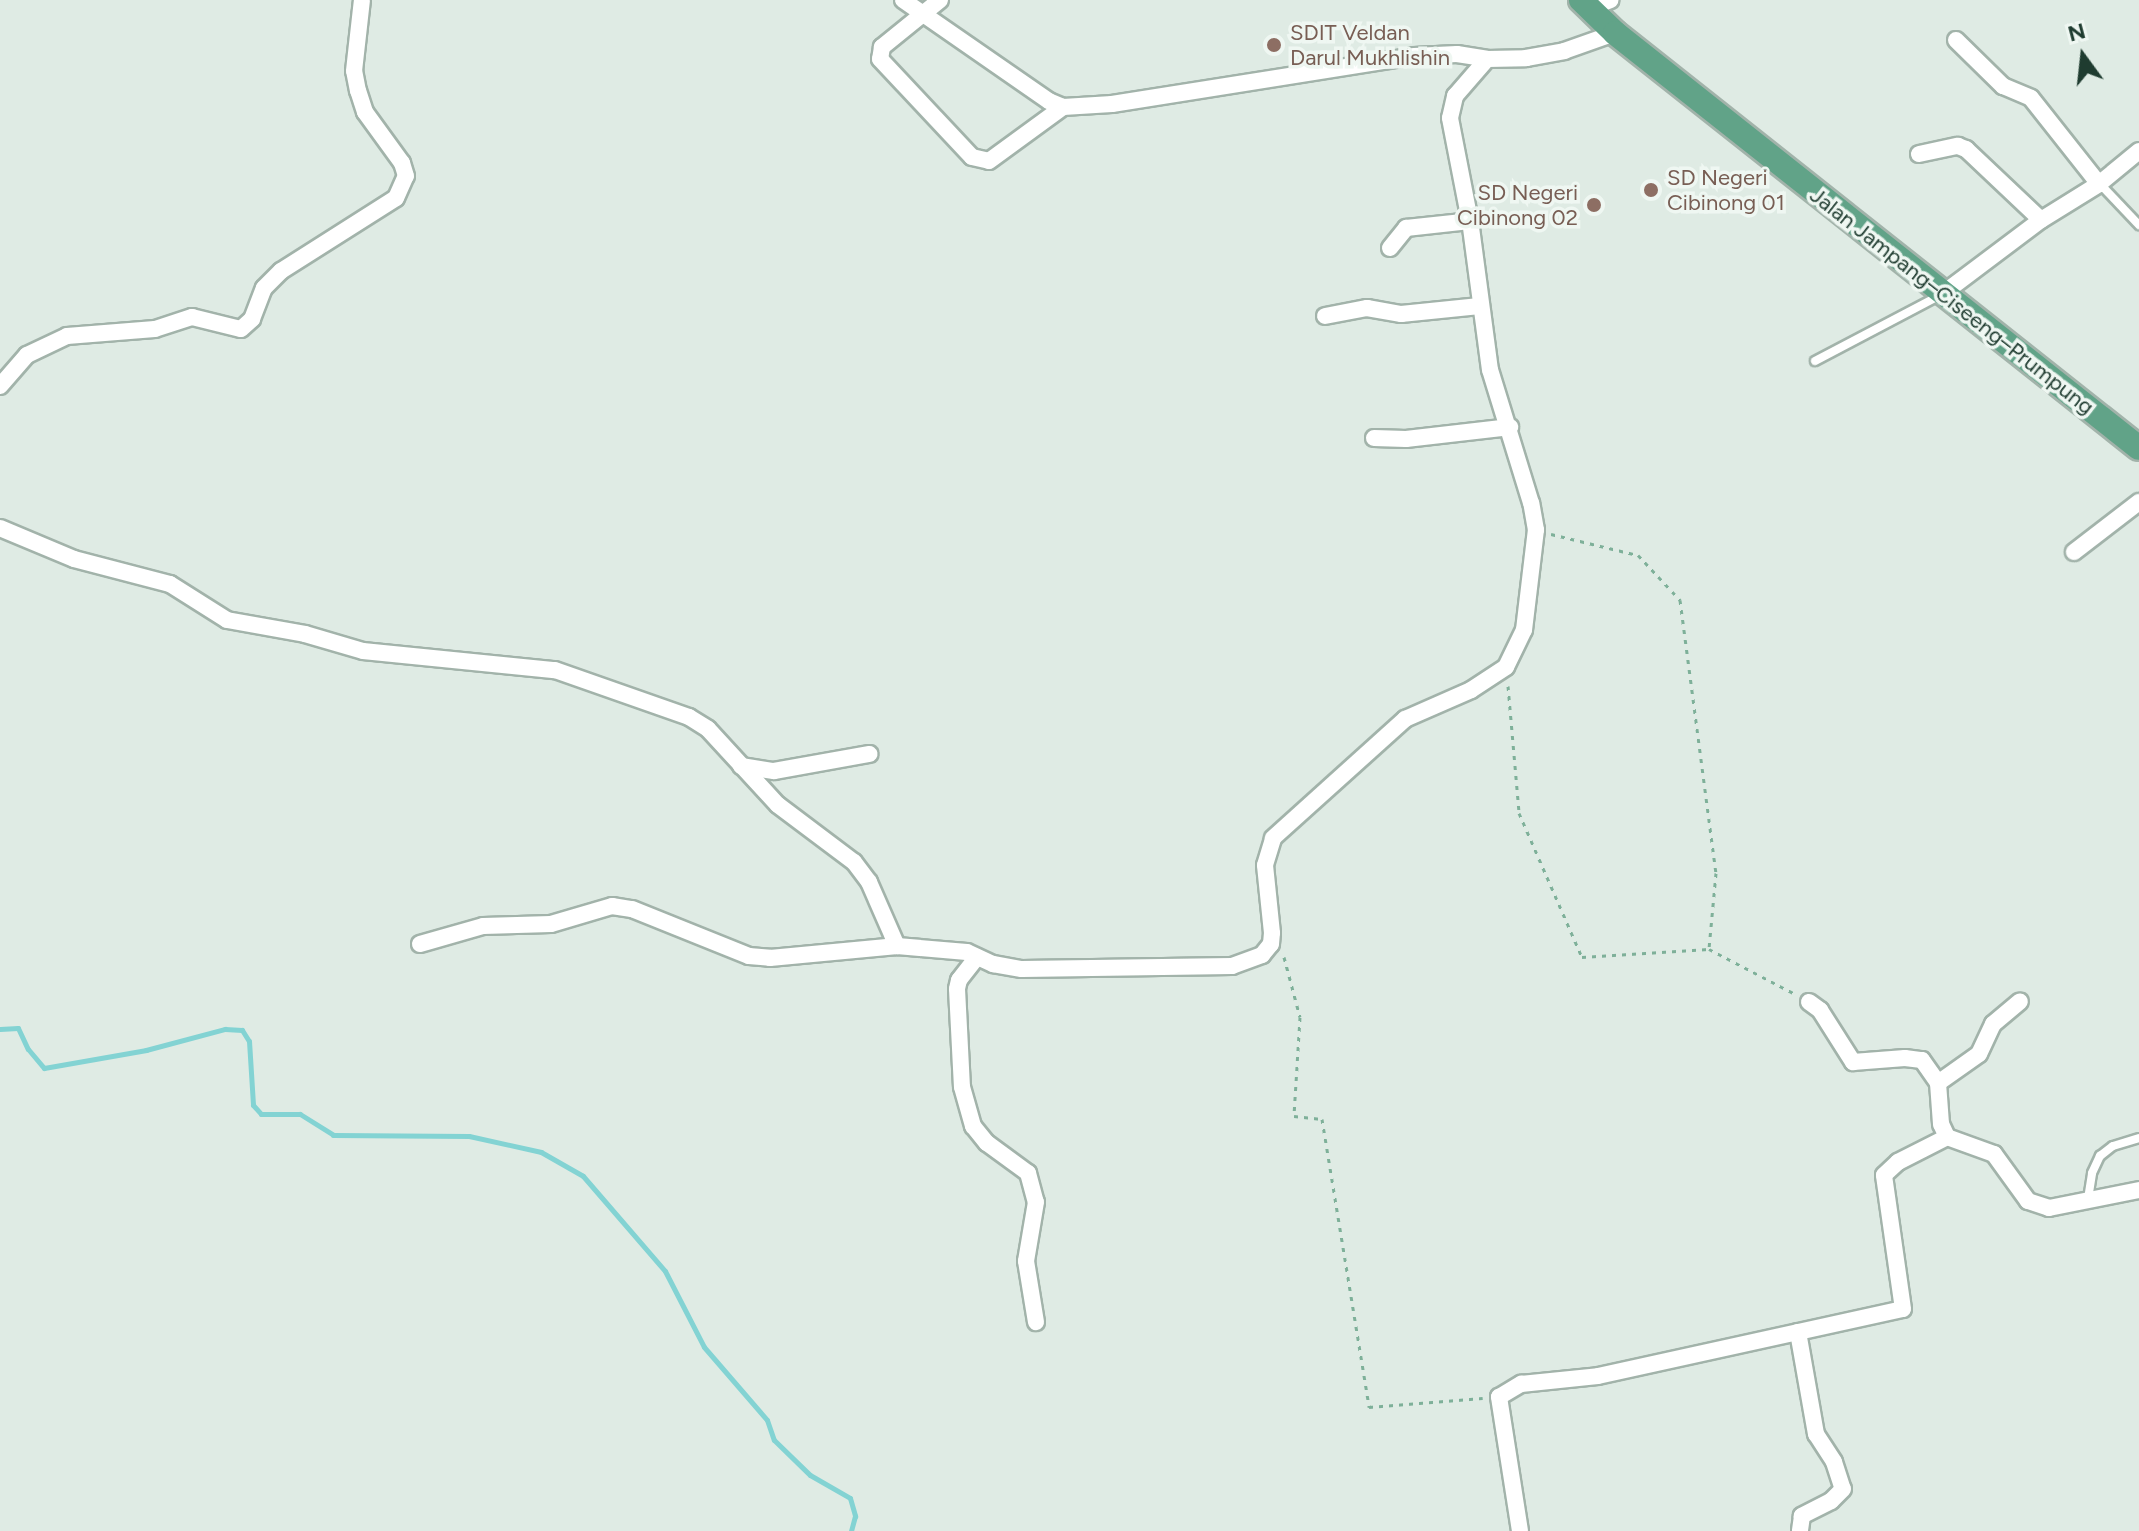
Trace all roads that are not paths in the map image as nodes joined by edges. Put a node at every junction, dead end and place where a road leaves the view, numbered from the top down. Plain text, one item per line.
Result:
1 (362, 0) edge
2 (903, 0) edge
3 (940, 0) edge
4 (1594, 3) edge
5 (924, 15) junction
6 (1615, 33) junction
7 (1956, 40) dead end
8 (1487, 59) junction
9 (1063, 107) junction
10 (2139, 151) edge
11 (1919, 154) dead end
12 (2099, 184) junction
13 (2041, 220) junction
14 (1470, 221) junction
15 (2139, 225) edge
16 (1390, 248) dead end
17 (1941, 295) junction
18 (1480, 306) junction
19 (1325, 316) dead end
20 (1815, 361) dead end
21 (0, 386) edge
22 (1510, 427) junction
23 (1374, 438) dead end
24 (2139, 448) edge
25 (2139, 502) edge
26 (0, 528) edge
27 (2074, 552) dead end
28 (869, 754) dead end
29 (741, 766) junction
30 (420, 944) dead end
31 (897, 946) junction
32 (977, 957) junction
33 (2020, 1001) dead end
34 (1809, 1002) road end
35 (1938, 1083) junction
36 (1947, 1137) junction
37 (2139, 1138) edge
38 (2139, 1190) edge
39 (2087, 1200) junction
40 (1036, 1322) dead end
41 (1798, 1332) junction
42 (1520, 1531) edge
43 (1800, 1531) edge

1 - 21 street
2 - 5 street
3 - 5 street
4 - 6 main road, Jalan Jampang–Ciseeng–Prumpung
5 - 9 street
5 - 9 street
6 - 8 street
6 - 17 main road, Jalan Jampang–Ciseeng–Prumpung
7 - 12 street
8 - 9 street
8 - 14 street
10 - 12 street
11 - 13 street
12 - 13 street
12 - 15 lane
13 - 17 street
14 - 16 street
14 - 18 street
17 - 20 lane
17 - 24 main road, Jalan Jampang–Ciseeng–Prumpung
18 - 19 street
18 - 22 street
22 - 23 street
22 - 32 street
25 - 27 street
26 - 29 street
28 - 29 street
29 - 31 street
30 - 31 street
31 - 32 street
32 - 40 street
33 - 35 street
34 - 35 street
35 - 36 street
36 - 39 street
36 - 41 street
37 - 39 lane
38 - 39 street
41 - 42 street
41 - 43 street

